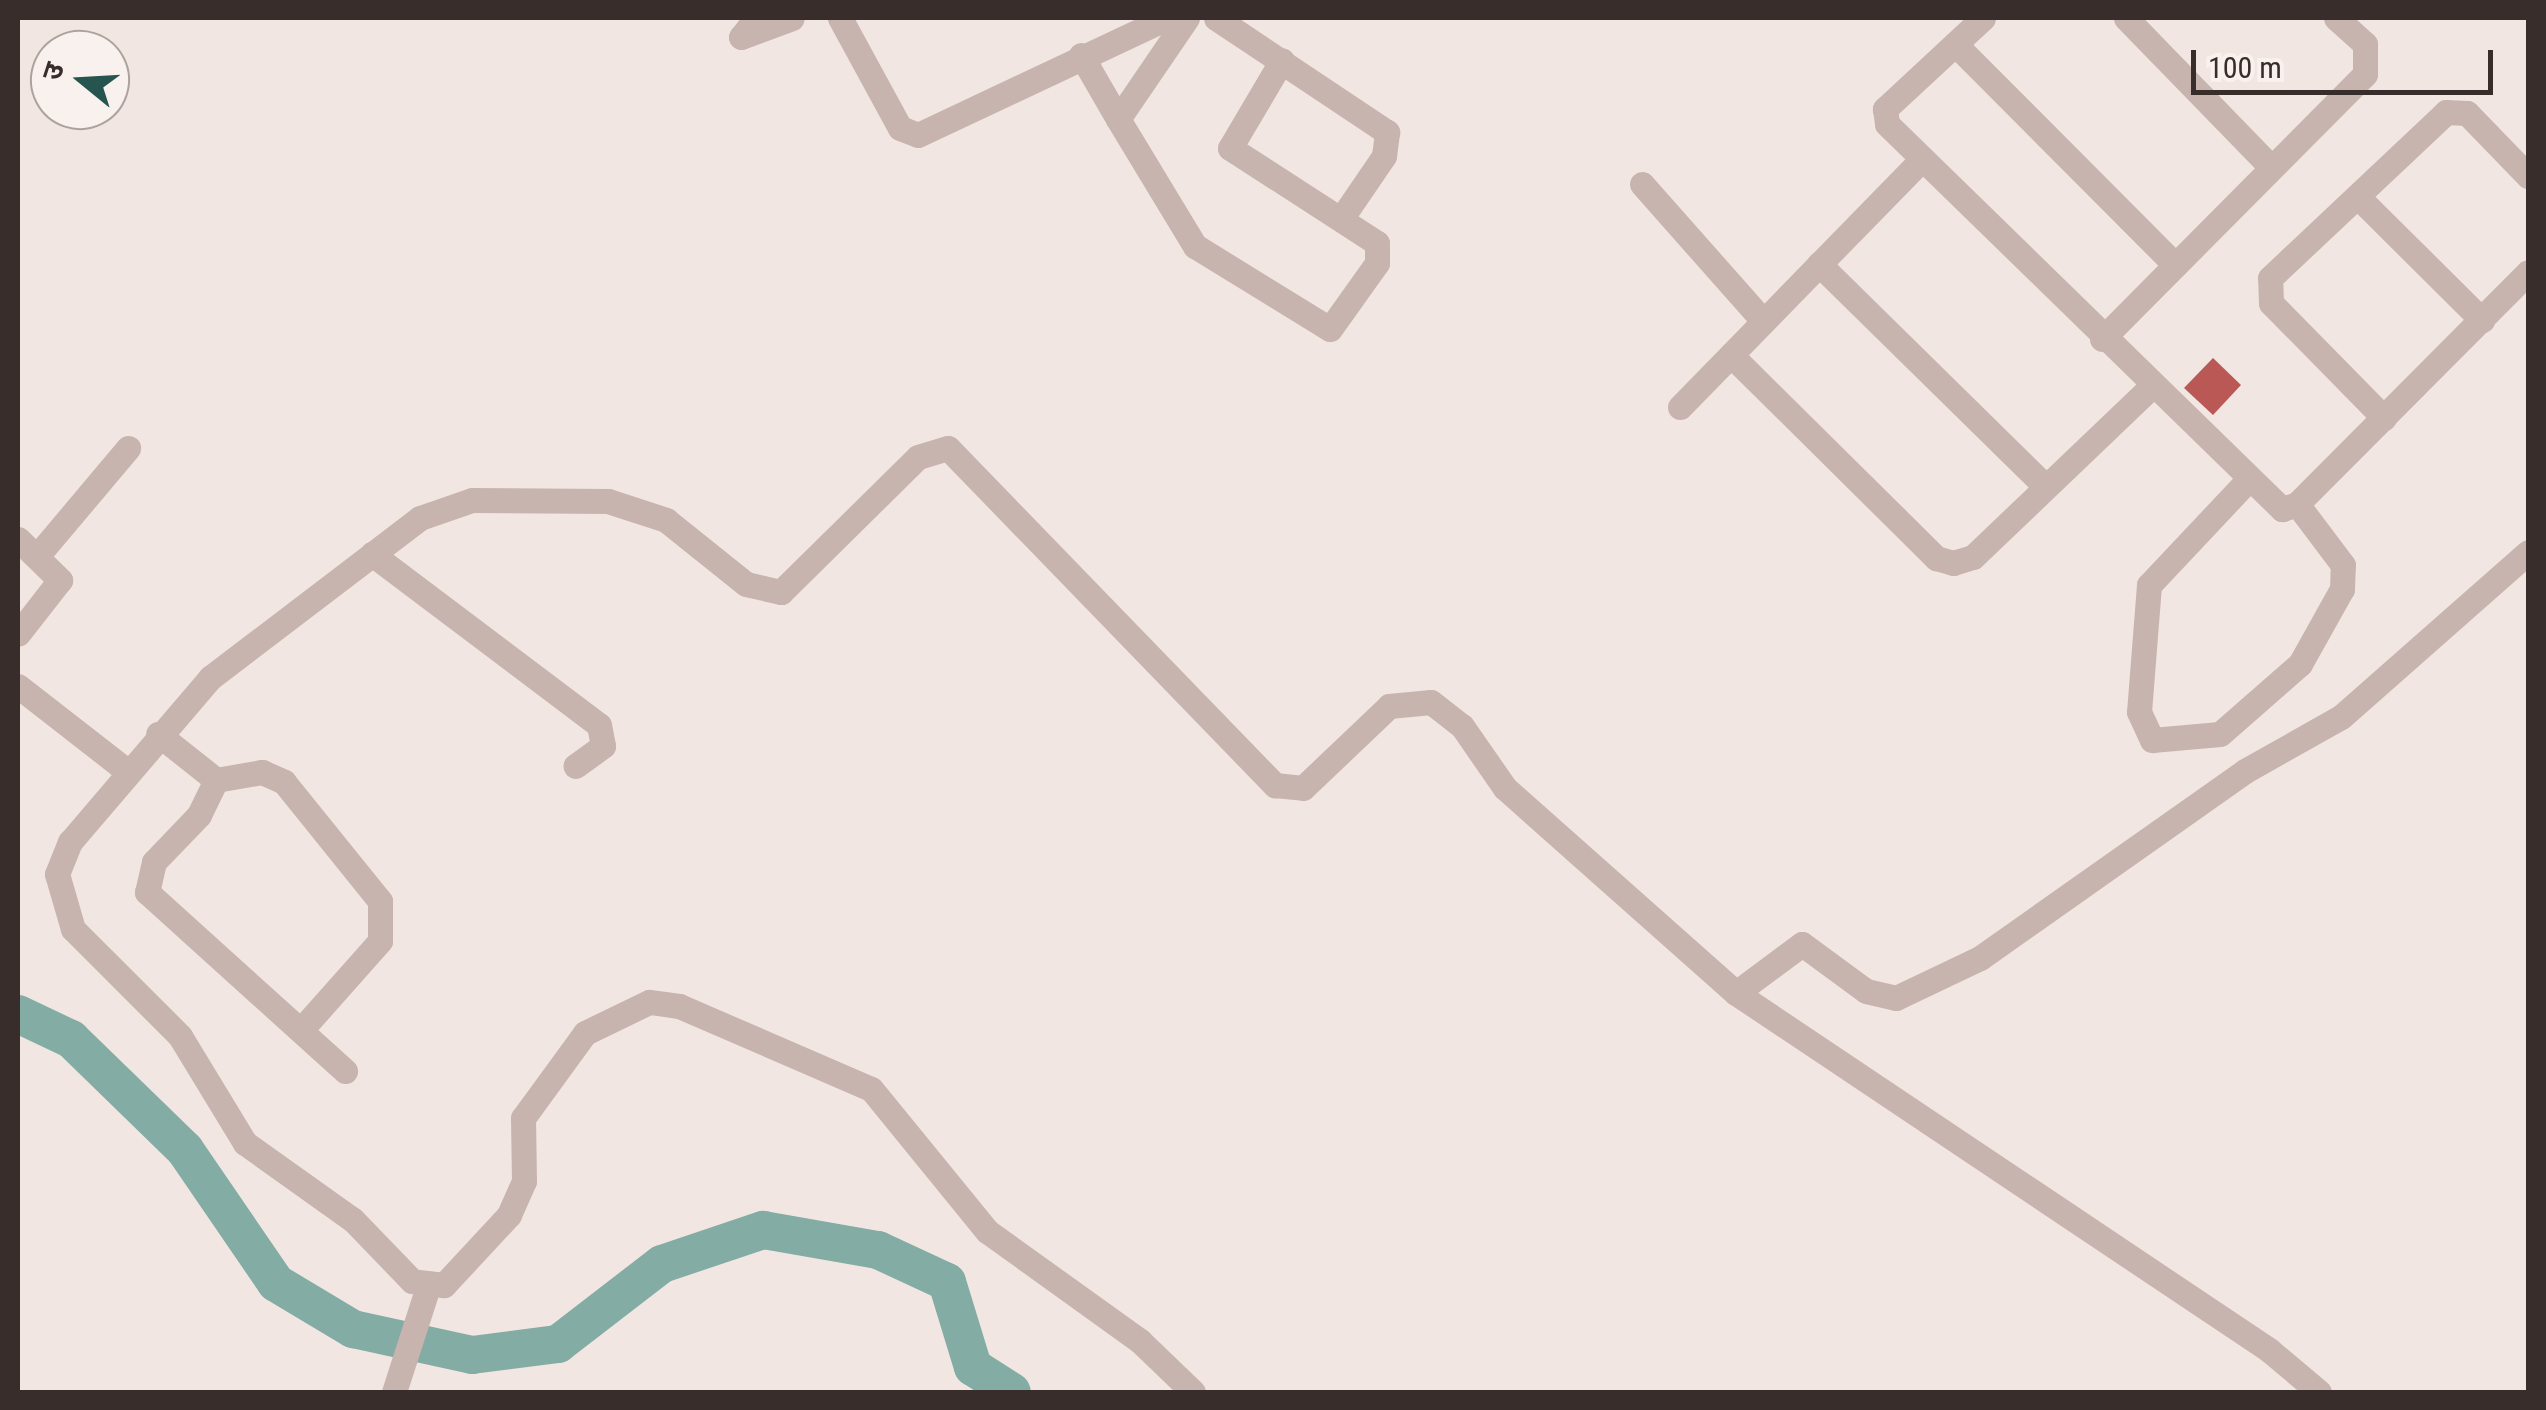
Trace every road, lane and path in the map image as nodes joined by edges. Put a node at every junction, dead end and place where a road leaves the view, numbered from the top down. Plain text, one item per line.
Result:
1 (756, 18) edge
2 (792, 18) edge
3 (840, 18) edge
4 (1166, 18) edge
5 (1187, 18) edge
6 (1216, 18) edge
7 (2126, 18) edge
8 (2336, 18) edge
9 (1963, 28) edge
10 (1081, 56) junction
11 (1282, 60) junction
12 (1118, 119) junction
13 (1922, 159) junction
14 (2271, 167) junction
15 (2528, 176) edge
16 (1642, 184) dead end
17 (2358, 196) junction
18 (1341, 218) junction
19 (1819, 264) junction
20 (2174, 265) junction
21 (2528, 272) edge
22 (2482, 320) junction
23 (1763, 322) junction
24 (2102, 339) junction
25 (1731, 355) junction
26 (2150, 387) junction
27 (1680, 407) dead end
28 (2384, 418) junction
29 (128, 448) dead end
30 (2247, 481) junction
31 (2046, 486) junction
32 (2298, 504) junction
33 (28, 547) edge
34 (2528, 552) edge
35 (372, 554) junction
36 (18, 634) edge
37 (18, 686) edge
38 (158, 734) junction
39 (575, 766) dead end
40 (127, 771) junction
41 (216, 780) junction
42 (1736, 992) junction
43 (302, 1030) junction
44 (345, 1071) dead end
45 (427, 1291) junction
46 (395, 1389) edge
47 (1194, 1392) edge
48 (2319, 1392) edge

1 - 2 street
3 - 10 street
4 - 10 street
5 - 12 street
6 - 11 street
7 - 14 street
8 - 14 street
9 - 13 street
9 - 20 street
10 - 12 street
11 - 18 street
11 - 18 street
12 - 18 street
13 - 19 street
13 - 24 street
14 - 20 street
15 - 17 street
16 - 23 street
17 - 22 street
17 - 28 street
19 - 23 street
19 - 31 street
20 - 24 street
21 - 22 street
22 - 28 street
23 - 25 street
24 - 26 street
25 - 27 street
25 - 31 street
26 - 30 street
26 - 31 street
28 - 32 street
29 - 33 street
30 - 32 street
30 - 32 street
33 - 36 street
34 - 42 street
35 - 38 street
35 - 39 street
35 - 42 street
37 - 40 street
38 - 40 street
38 - 41 street
40 - 45 street
41 - 43 street
41 - 43 street
42 - 48 street
43 - 44 street
45 - 46 street
45 - 47 street

